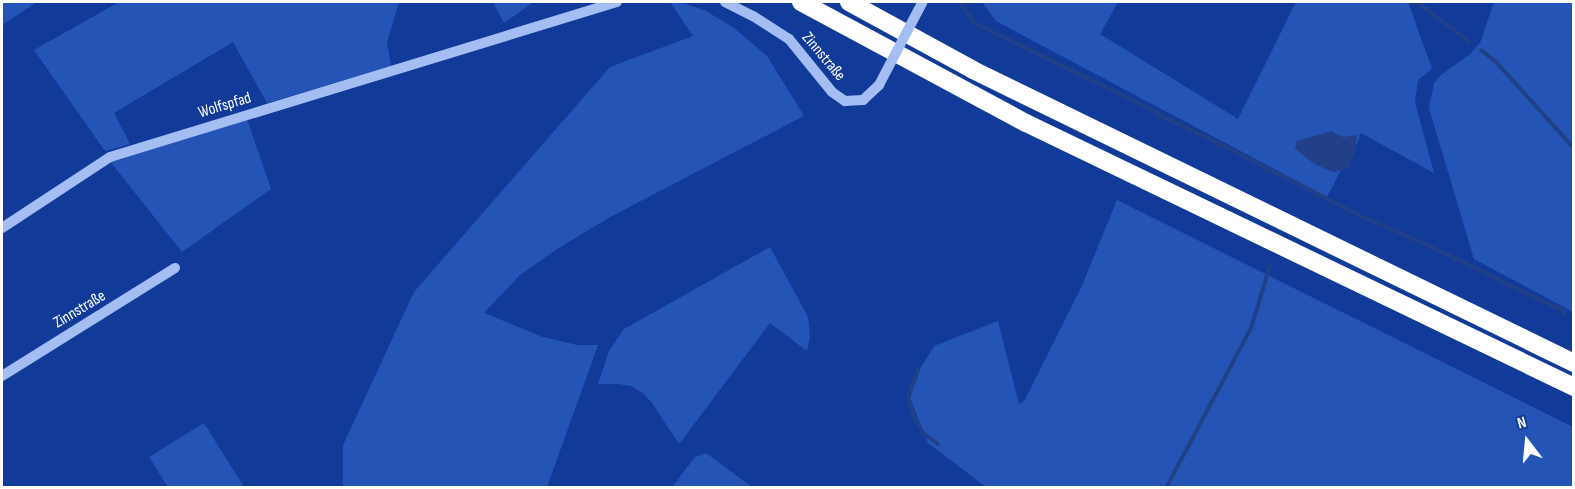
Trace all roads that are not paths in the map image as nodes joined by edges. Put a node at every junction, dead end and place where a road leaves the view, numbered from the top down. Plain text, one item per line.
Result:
1 (618, 2) edge
2 (725, 2) edge
3 (801, 2) edge
4 (849, 2) edge
5 (922, 2) edge
6 (2, 228) edge
7 (175, 268) dead end
8 (1574, 363) edge
9 (2, 376) edge
10 (1574, 387) edge

1 - 6 street, Wolfspfad
2 - 5 street, Zinnstraße, bridge
3 - 10 highway
4 - 8 highway
7 - 9 street, Zinnstraße

